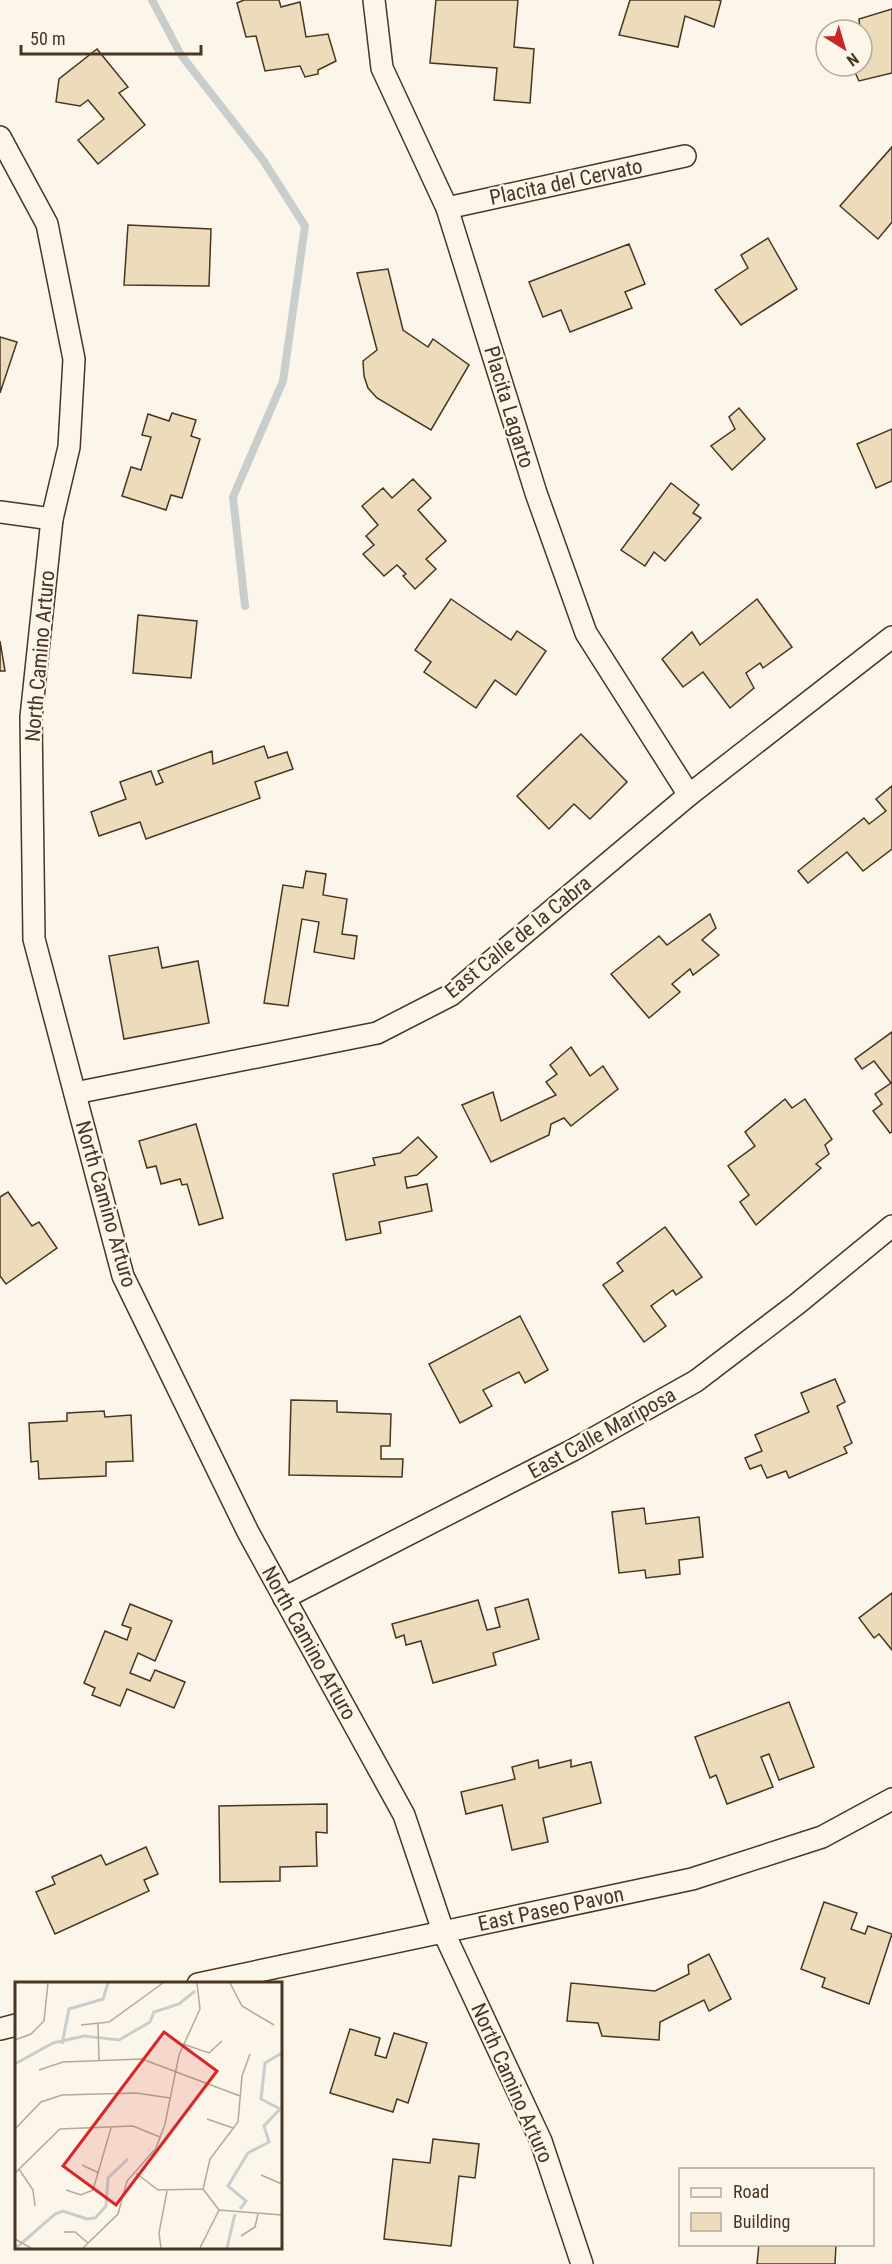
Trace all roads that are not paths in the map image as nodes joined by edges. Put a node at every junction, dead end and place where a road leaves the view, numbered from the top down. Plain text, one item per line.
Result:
1 (374, 0) edge
2 (0, 137) edge
3 (685, 156) dead end
4 (447, 208) junction
5 (0, 512) edge
6 (52, 519) junction
7 (892, 637) edge
8 (689, 795) junction
9 (75, 1093) junction
10 (892, 1226) edge
11 (284, 1598) junction
12 (892, 1799) edge
13 (443, 1931) junction
14 (203, 1982) edge
15 (15, 2025) edge
16 (0, 2029) edge
17 (582, 2264) edge

1 - 4 street, Placita Lagarto
2 - 6 street, North Camino Arturo
3 - 4 street, Placita del Cervato
4 - 8 street, Placita Lagarto
5 - 6 street
6 - 9 street, North Camino Arturo
7 - 8 street, East Calle de la Cabra
8 - 9 street, East Calle de la Cabra
9 - 11 street, North Camino Arturo
10 - 11 street, East Calle Mariposa
11 - 13 street, North Camino Arturo
12 - 13 street, East Paseo Pavon
13 - 14 street, East Paseo Pavon
13 - 17 street, North Camino Arturo
15 - 16 street

